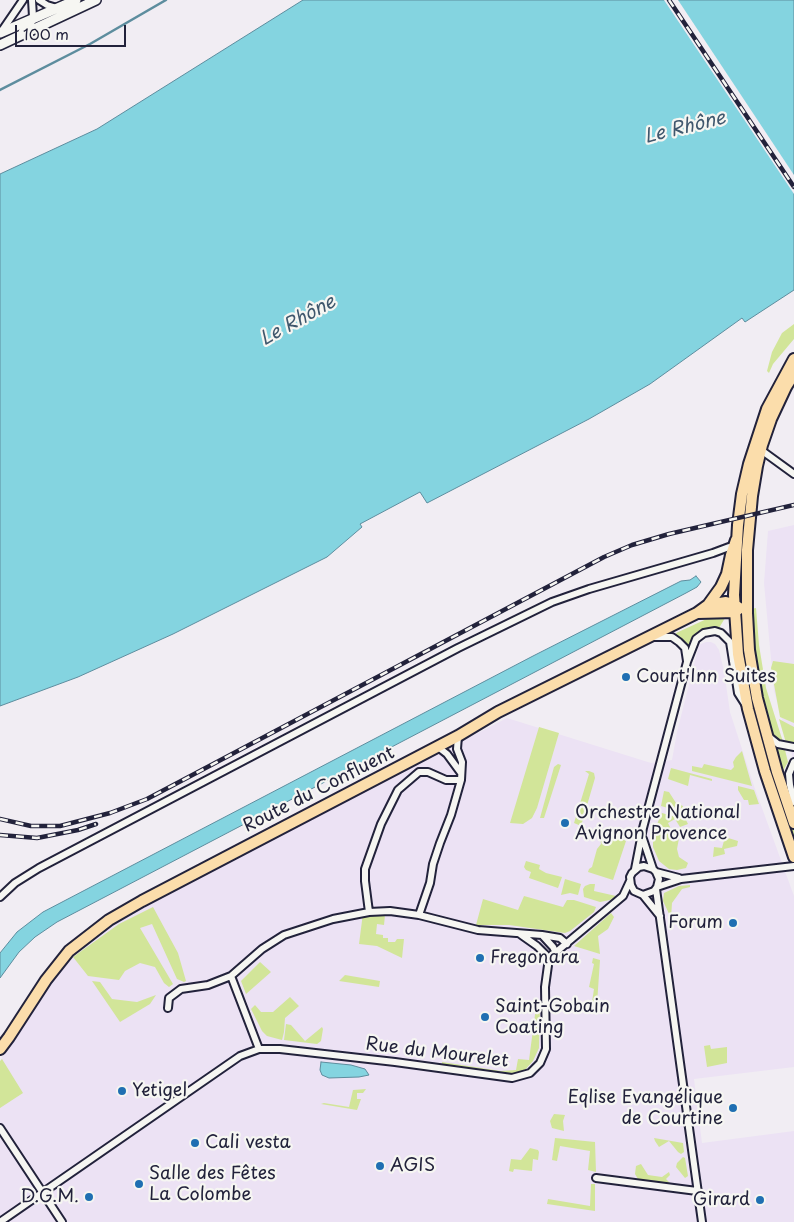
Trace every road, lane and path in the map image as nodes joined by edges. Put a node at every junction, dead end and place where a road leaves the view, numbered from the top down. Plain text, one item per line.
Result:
1 (23, 0) edge
2 (32, 0) edge
3 (39, 0) edge
4 (76, 0) edge
5 (96, 0) edge
6 (18, 8) junction
7 (57, 8) junction
8 (30, 22) junction
9 (43, 26) junction
10 (0, 33) edge
11 (0, 41) edge
12 (0, 45) edge
13 (794, 359) edge
14 (794, 374) edge
15 (761, 450) junction
16 (794, 474) edge
17 (732, 544) junction
18 (747, 595) junction
19 (708, 605) junction
20 (736, 608) junction
21 (697, 613) junction
22 (651, 637) junction
23 (687, 662) junction
24 (753, 678) junction
25 (748, 709) junction
26 (767, 735) junction
27 (458, 736) junction
28 (438, 746) junction
29 (794, 747) edge
30 (794, 762) edge
31 (462, 776) junction
32 (794, 802) edge
33 (794, 823) edge
34 (642, 836) junction
35 (794, 857) edge
36 (794, 866) edge
37 (635, 869) junction
38 (654, 870) junction
39 (681, 879) junction
40 (630, 881) junction
41 (657, 888) junction
42 (640, 894) junction
43 (623, 896) junction
44 (0, 897) edge
45 (369, 912) junction
46 (419, 915) junction
47 (661, 917) junction
48 (520, 934) junction
49 (542, 935) junction
50 (567, 944) junction
51 (556, 953) junction
52 (549, 958) junction
53 (231, 976) junction
54 (168, 1008) dead end
55 (259, 1048) junction
56 (0, 1049) edge
57 (0, 1128) edge
58 (596, 1178) dead end
59 (697, 1190) junction
60 (43, 1192) junction
61 (0, 1222) edge
62 (62, 1222) edge
63 (702, 1222) edge

1 - 6 street
2 - 8 street
3 - 7 street
4 - 7 main road
5 - 9 main road
6 - 8 street
6 - 10 street
7 - 8 main road
8 - 9 street
8 - 10 main road
8 - 11 street
9 - 12 main road
13 - 17 main road
14 - 15 main road
15 - 16 street
15 - 18 main road
17 - 19 main road
17 - 20 main road
17 - 44 street
18 - 20 main road
18 - 24 main road
19 - 20 main road
19 - 21 main road, Route du Confluent
20 - 21 main road
20 - 24 main road
20 - 25 main road
21 - 22 main road, Route du Confluent
22 - 23 street
22 - 27 main road, Route du Confluent
23 - 25 street
23 - 34 street
24 - 26 main road
25 - 35 main road
26 - 29 street
26 - 33 main road
27 - 28 main road, Route du Confluent
27 - 31 street
28 - 31 street
28 - 56 main road, Route du Confluent
30 - 32 street
31 - 45 street
31 - 46 street
34 - 37 street
34 - 38 street
36 - 39 street
37 - 38 street
37 - 40 street
38 - 39 street
38 - 41 street
39 - 41 street
40 - 42 street
40 - 43 street
41 - 42 street
41 - 47 street
42 - 43 street
42 - 47 street
43 - 50 street
45 - 46 street
45 - 53 street
46 - 48 street
47 - 59 street
48 - 49 street
48 - 52 street
49 - 50 street
49 - 51 street
50 - 51 street
51 - 52 street
52 - 55 street, Rue du Mourelet
53 - 54 street
53 - 55 street
55 - 60 street
57 - 60 street
58 - 59 street
59 - 63 street
60 - 61 street
60 - 62 street

